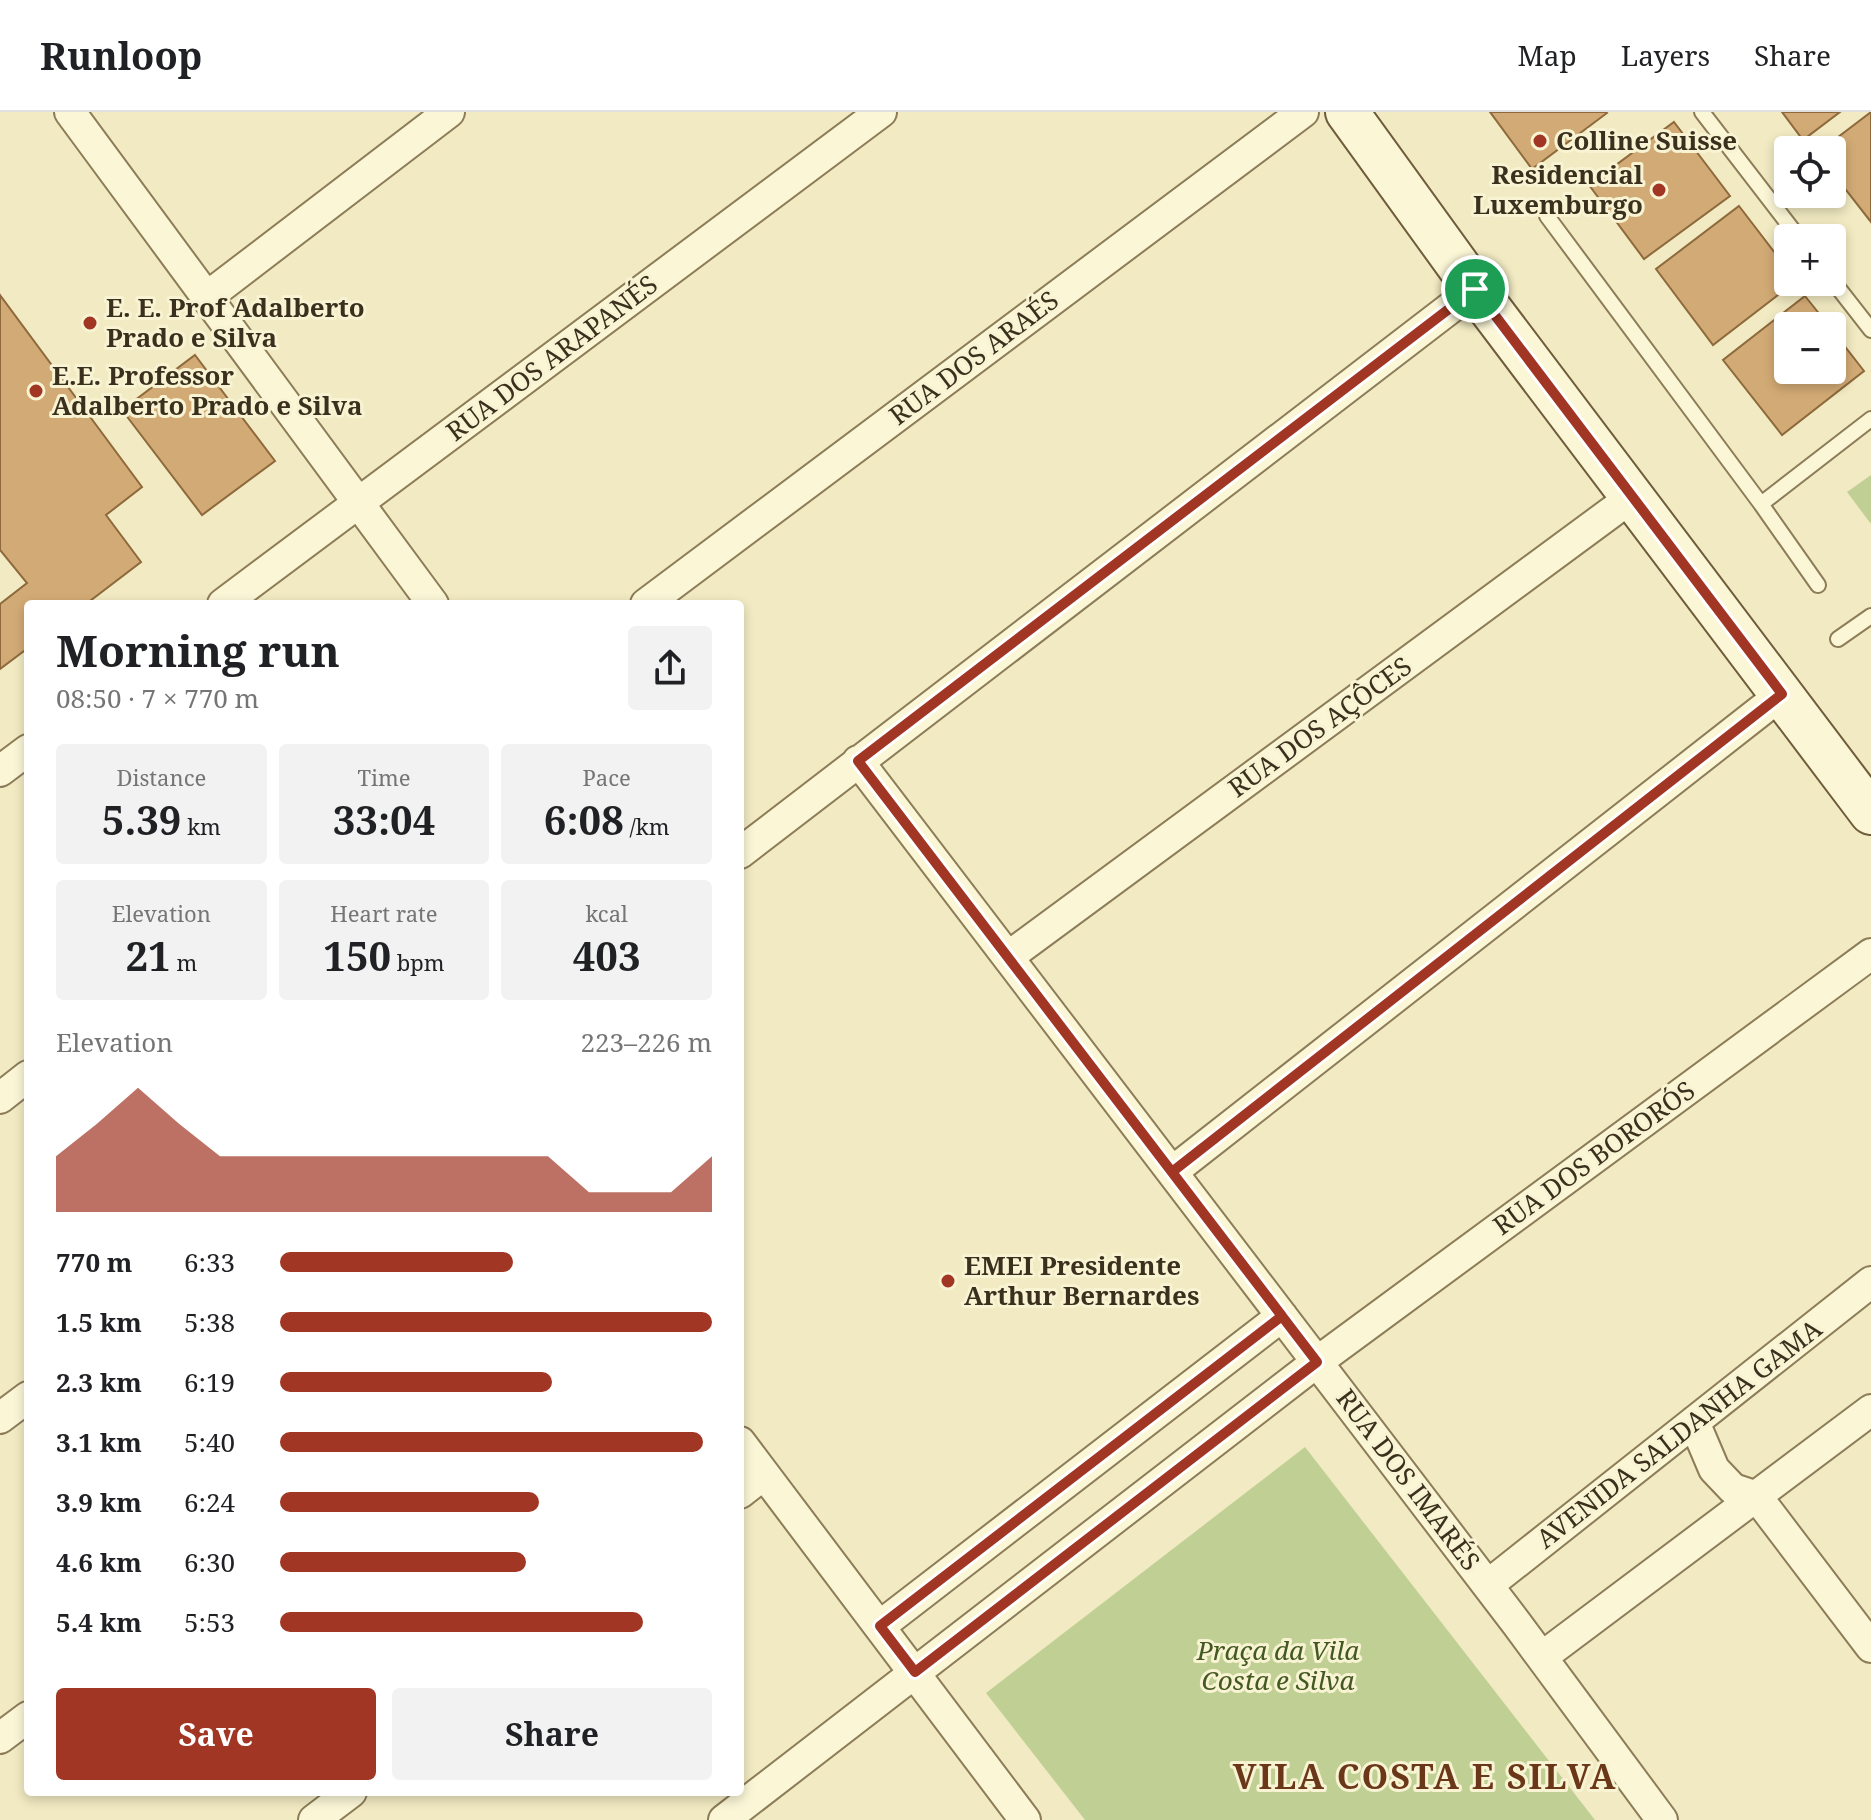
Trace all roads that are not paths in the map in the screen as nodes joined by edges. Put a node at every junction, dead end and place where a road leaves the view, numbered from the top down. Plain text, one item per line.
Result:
1 (70, 112) edge
2 (449, 112) edge
3 (881, 112) edge
4 (1303, 112) edge
5 (1347, 112) edge
6 (1702, 112) edge
7 (1547, 216) dead end
8 (1788, 224) edge
9 (1475, 289) junction
10 (1844, 296) edge
11 (207, 297) junction
12 (1871, 330) edge
13 (1871, 419) edge
14 (1632, 497) junction
15 (359, 502) junction
16 (1761, 504) junction
17 (1818, 585) dead end
18 (228, 600) edge
19 (430, 600) edge
20 (651, 600) edge
21 (1871, 616) edge
22 (1838, 639) dead end
23 (1782, 694) junction
24 (24, 753) edge
25 (858, 761) junction
26 (0, 771) edge
27 (1871, 813) edge
28 (744, 850) edge
29 (1871, 954) edge
30 (1008, 957) junction
31 (24, 1079) edge
32 (0, 1098) edge
33 (1172, 1172) junction
34 (1871, 1282) edge
35 (1282, 1316) junction
36 (1317, 1362) junction
37 (24, 1400) edge
38 (1871, 1410) edge
39 (0, 1418) edge
40 (1694, 1422) junction
41 (744, 1447) edge
42 (764, 1474) junction
43 (744, 1490) edge
44 (1757, 1497) junction
45 (1488, 1585) junction
46 (880, 1626) junction
47 (1871, 1647) edge
48 (1542, 1657) junction
49 (915, 1672) junction
50 (24, 1720) edge
51 (0, 1738) edge
52 (346, 1796) edge
53 (314, 1820) edge
54 (724, 1820) edge
55 (1025, 1820) edge
56 (1662, 1820) edge

1 - 11 street
2 - 11 street
3 - 15 street, RUA DOS ARAPANÉS
4 - 20 street, RUA DOS ARAÉS
5 - 9 street
6 - 8 lane
7 - 16 lane
9 - 14 street
9 - 25 street
10 - 12 lane
11 - 15 street
13 - 16 lane
14 - 23 street
14 - 30 street, RUA DOS AÇÔCES
15 - 18 street, RUA DOS ARAPANÉS
15 - 19 street
16 - 17 lane
21 - 22 lane
23 - 27 street
23 - 33 street
24 - 26 street
25 - 28 street
25 - 30 street, RUA DOS IMARÉS
29 - 36 street, RUA DOS BORORÓS
30 - 33 street, RUA DOS IMARÉS
31 - 32 street
33 - 35 street, RUA DOS IMARÉS
34 - 40 street, AVENIDA SALDANHA GAMA
35 - 36 street, RUA DOS IMARÉS
35 - 46 street
36 - 45 street, RUA DOS IMARÉS
36 - 49 street, RUA DOS BORORÓS
37 - 39 street
38 - 44 street
40 - 44 street
40 - 45 street, AVENIDA SALDANHA GAMA
41 - 42 street
42 - 43 street
42 - 46 street
44 - 47 street
44 - 48 street
45 - 48 street, RUA DOS IMARÉS
46 - 49 street
48 - 56 street, RUA DOS IMARÉS
49 - 54 street, RUA DOS BORORÓS
49 - 55 street
50 - 51 street
52 - 53 street

